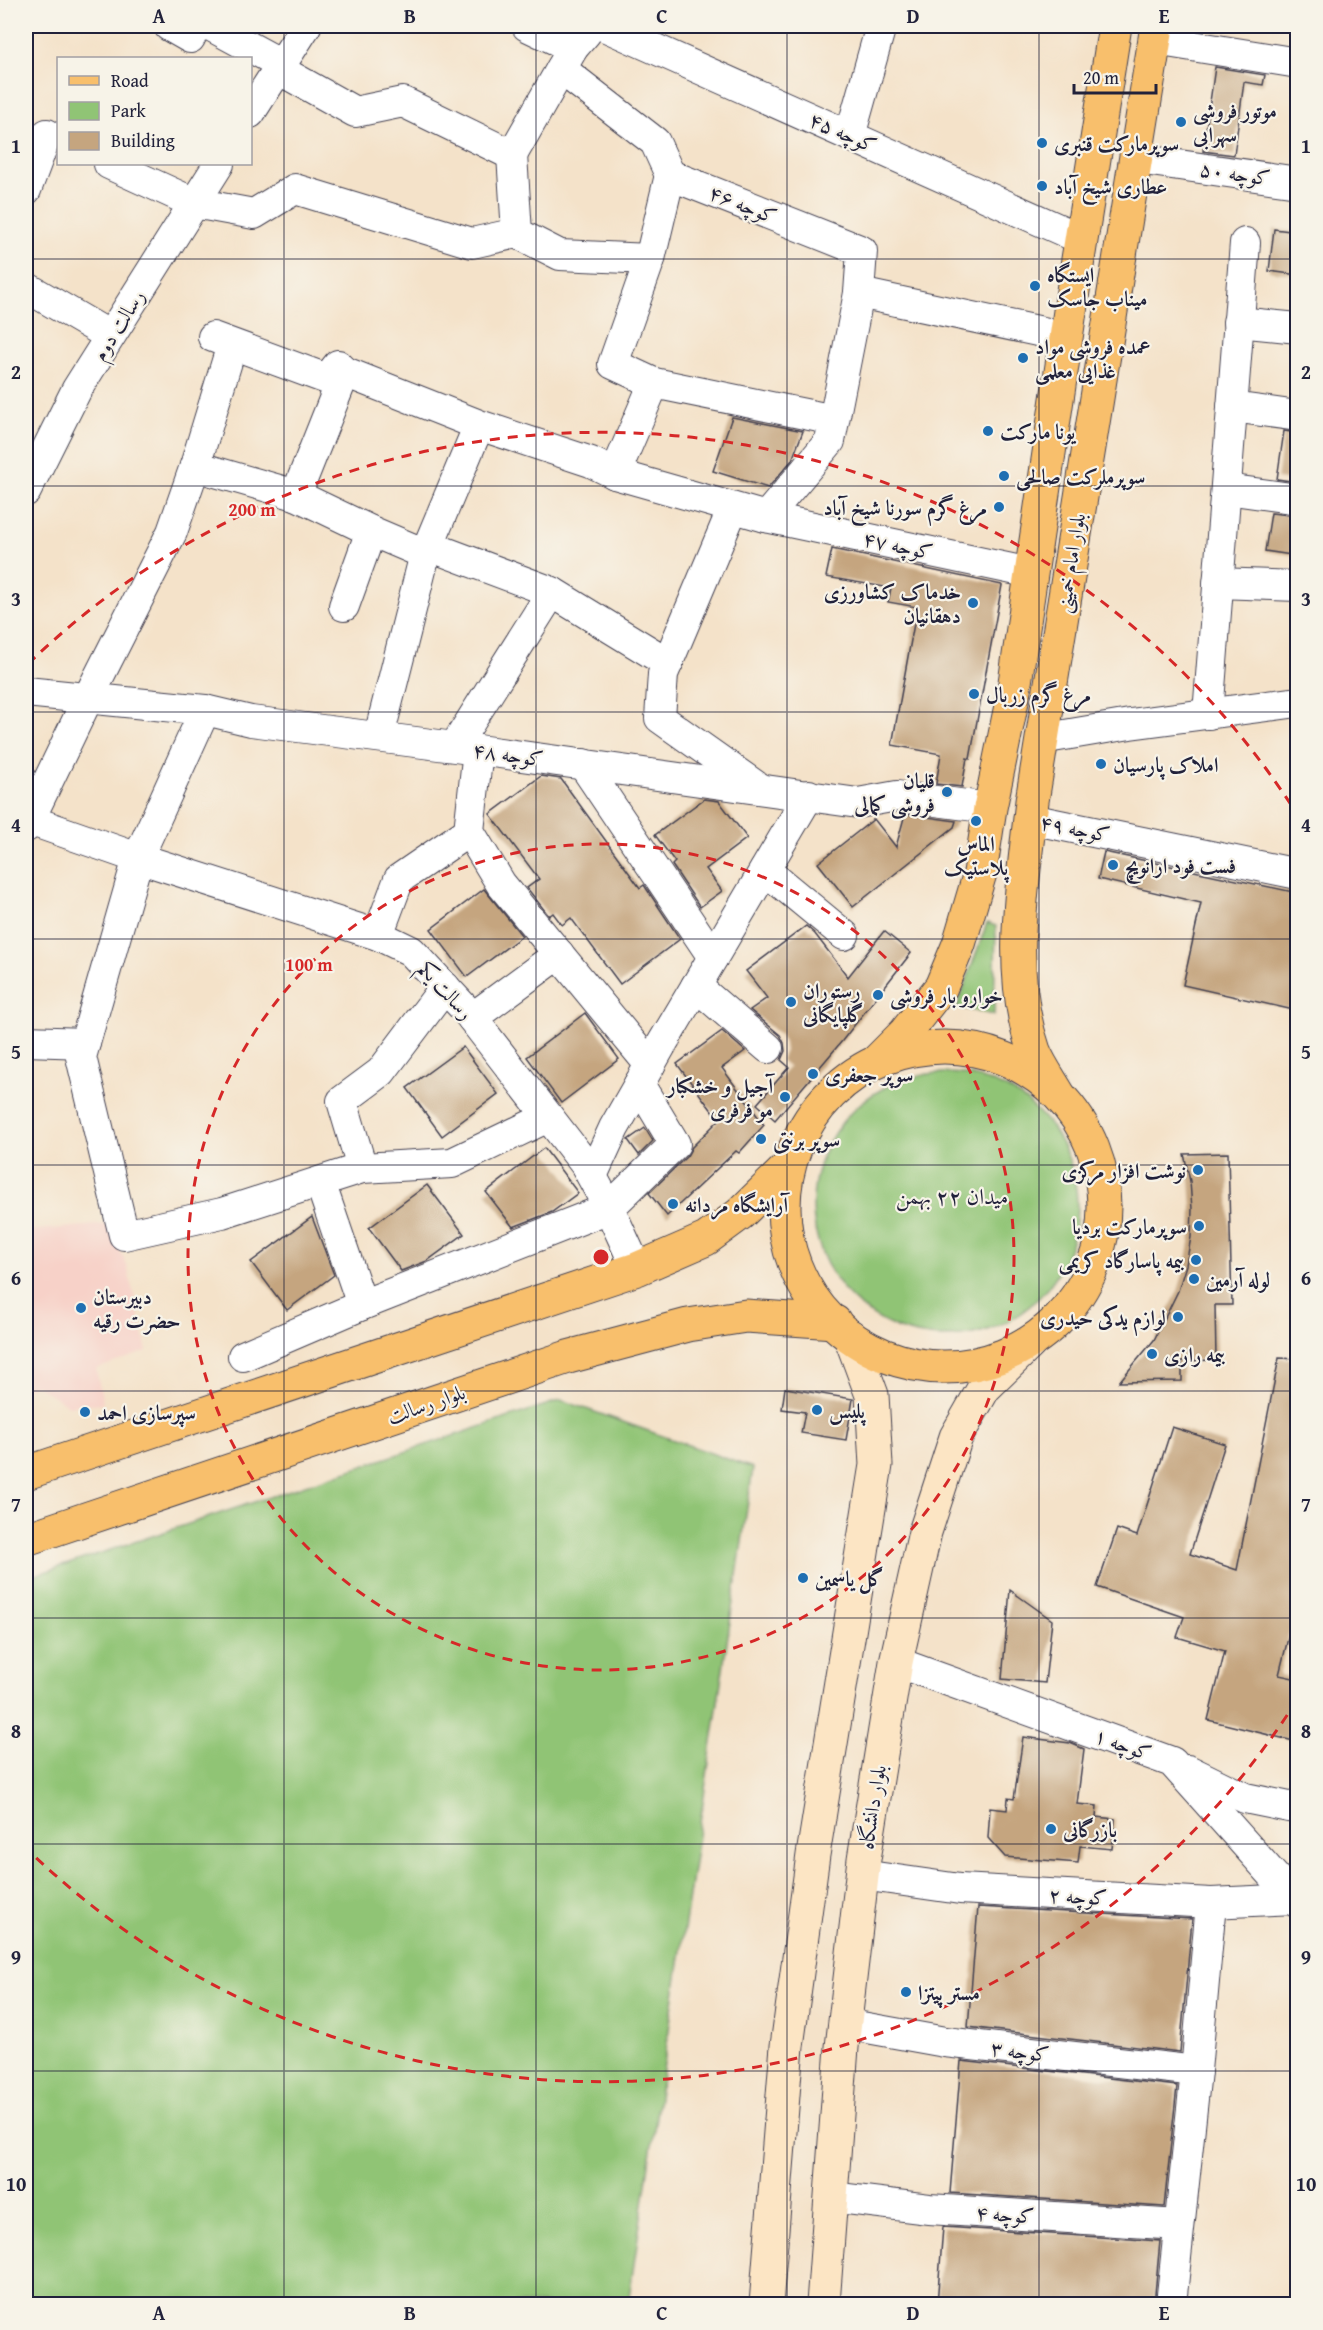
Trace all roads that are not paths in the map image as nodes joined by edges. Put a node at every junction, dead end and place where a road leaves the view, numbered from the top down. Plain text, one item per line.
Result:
1 (169, 26) edge
2 (196, 26) edge
3 (211, 26) edge
4 (306, 26) edge
5 (527, 26) edge
6 (592, 26) edge
7 (604, 26) edge
8 (881, 26) edge
9 (1115, 26) edge
10 (1156, 33) edge
11 (567, 59) junction
12 (1298, 63) edge
13 (280, 66) junction
14 (252, 110) edge
15 (44, 133) edge
16 (850, 136) junction
17 (512, 155) junction
18 (1137, 159) junction
19 (111, 165) edge
20 (218, 165) edge
21 (670, 175) junction
22 (1298, 182) edge
23 (26, 189) edge
24 (194, 203) junction
25 (517, 233) junction
26 (1081, 239) junction
27 (1245, 243) dead end
28 (650, 259) junction
29 (26, 287) edge
30 (859, 293) junction
31 (1238, 322) junction
32 (1298, 328) edge
33 (110, 336) junction
34 (1066, 337) junction
35 (345, 372) junction
36 (654, 383) junction
37 (1232, 408) junction
38 (1298, 416) edge
39 (834, 420) junction
40 (479, 425) junction
41 (195, 466) junction
42 (615, 474) junction
43 (1226, 489) junction
44 (26, 491) edge
45 (296, 495) junction
46 (1298, 499) edge
47 (733, 507) junction
48 (766, 517) junction
49 (371, 531) junction
50 (427, 550) junction
51 (1031, 573) junction
52 (1218, 583) junction
53 (1298, 586) edge
54 (552, 592) junction
55 (344, 606) dead end
56 (668, 663) junction
57 (26, 692) edge
58 (88, 698) junction
59 (1298, 702) edge
60 (205, 710) junction
61 (1208, 714) junction
62 (379, 736) junction
63 (1041, 739) junction
64 (467, 748) junction
65 (584, 764) junction
66 (759, 788) junction
67 (809, 795) junction
68 (990, 808) junction
69 (1030, 819) junction
70 (27, 824) edge
71 (469, 831) junction
72 (138, 858) junction
73 (765, 870) junction
74 (1298, 874) edge
75 (378, 934) junction
76 (844, 935) dead end
77 (559, 954) junction
78 (713, 957) junction
79 (696, 986) junction
80 (445, 987) junction
81 (472, 1018) junction
82 (26, 1041) edge
83 (85, 1043) junction
84 (768, 1048) dead end
85 (878, 1060) junction
86 (645, 1075) junction
87 (1059, 1095) junction
88 (548, 1117) junction
89 (788, 1167) junction
90 (362, 1168) junction
91 (592, 1176) junction
92 (320, 1182) junction
93 (609, 1208) junction
94 (637, 1269) junction
95 (362, 1305) junction
96 (842, 1329) junction
97 (1030, 1343) junction
98 (243, 1356) dead end
99 (26, 1473) edge
100 (26, 1539) edge
101 (896, 1662) junction
102 (1172, 1762) junction
103 (1298, 1807) edge
104 (862, 1875) junction
105 (1296, 1901) edge
106 (1210, 1903) junction
107 (845, 2024) junction
108 (1196, 2072) junction
109 (831, 2197) junction
110 (1179, 2225) junction
111 (766, 2304) edge
112 (823, 2304) edge
113 (1171, 2304) edge

1 - 2 street
3 - 13 street
4 - 13 street
5 - 11 street
6 - 11 street
7 - 16 street, کوچه ۴۵
8 - 16 street
9 - 26 main road, بلوار امام خمینی
10 - 12 street
10 - 18 main road, بلوار امام خمینی
11 - 17 street
11 - 21 street
13 - 14 street
13 - 17 street
15 - 23 street
16 - 26 street, کوچه ۴۵
17 - 25 street
18 - 22 street, کوچه ۵۰
18 - 63 main road, بلوار امام خمینی
19 - 24 street
20 - 24 street, رسالت دوم
21 - 28 street
21 - 30 street, کوچه ۴۶
24 - 25 street
24 - 33 street, رسالت دوم
25 - 28 street
26 - 34 main road, بلوار امام خمینی
27 - 31 street
28 - 36 street
29 - 33 street
30 - 34 street
30 - 39 street
31 - 32 street
31 - 37 street
33 - 44 street, رسالت دوم
34 - 51 main road, بلوار امام خمینی
35 - 40 street, کوچه ۴۷
35 - 41 street
35 - 45 street
36 - 39 street
36 - 42 street
37 - 38 street
37 - 43 street
39 - 48 street
40 - 42 street, کوچه ۴۷
40 - 50 street
41 - 45 street
41 - 58 street
42 - 47 street, کوچه ۴۷
43 - 46 street
43 - 52 street
45 - 49 street
47 - 48 street, کوچه ۴۷
47 - 56 street
48 - 51 street, کوچه ۴۷
49 - 50 street
49 - 55 street
50 - 54 street
50 - 62 street
51 - 68 main road, بلوار امام خمینی
52 - 53 street
52 - 61 street
54 - 56 street
54 - 64 street
56 - 66 street
57 - 58 street, کوچه ۴۸
58 - 60 street, کوچه ۴۸
58 - 70 street
59 - 61 street
60 - 62 street, کوچه ۴۸
60 - 72 street
61 - 63 street
62 - 64 street, کوچه ۴۸
63 - 69 main road, بلوار امام خمینی
64 - 65 street, کوچه ۴۸
64 - 71 street
65 - 66 street, کوچه ۴۸
65 - 78 street
66 - 67 street, کوچه ۴۸
67 - 68 street, کوچه ۴۸
67 - 73 street
68 - 85 main road, بلوار امام خمینی
69 - 74 street, کوچه ۴۹
69 - 87 main road, بلوار امام خمینی
70 - 72 street, رسالت یکم
71 - 75 street
71 - 77 street
72 - 75 street, رسالت یکم
72 - 83 street
73 - 76 street
73 - 78 street
75 - 80 street, رسالت یکم
77 - 81 street
77 - 86 street
78 - 79 street
79 - 84 street
79 - 86 street
80 - 81 street, رسالت یکم
80 - 90 street
81 - 88 street, رسالت یکم
82 - 83 street
83 - 92 street
85 - 87 main road
85 - 89 main road
86 - 91 street
86 - 93 street
87 - 97 main road
88 - 90 street
88 - 91 street, رسالت یکم
89 - 94 main road
89 - 96 main road
90 - 92 street
91 - 93 street, رسالت یکم
92 - 95 street
93 - 94 street, رسالت یکم
93 - 95 street
94 - 99 main road
95 - 98 street
96 - 97 main road
96 - 100 main road, بلوار رسالت
96 - 111 main road
97 - 101 main road, بلوار دانشگاه
101 - 102 street, کوچه ۱
101 - 104 main road, بلوار دانشگاه
102 - 103 street
102 - 105 street, کوچه ۱
104 - 106 street, کوچه ۲
104 - 107 main road, بلوار دانشگاه
105 - 106 street, کوچه ۲
106 - 108 street
107 - 108 street, کوچه ۳
107 - 109 main road, بلوار دانشگاه
108 - 110 street
109 - 110 street, کوچه ۴
109 - 112 main road, بلوار دانشگاه
110 - 113 street

